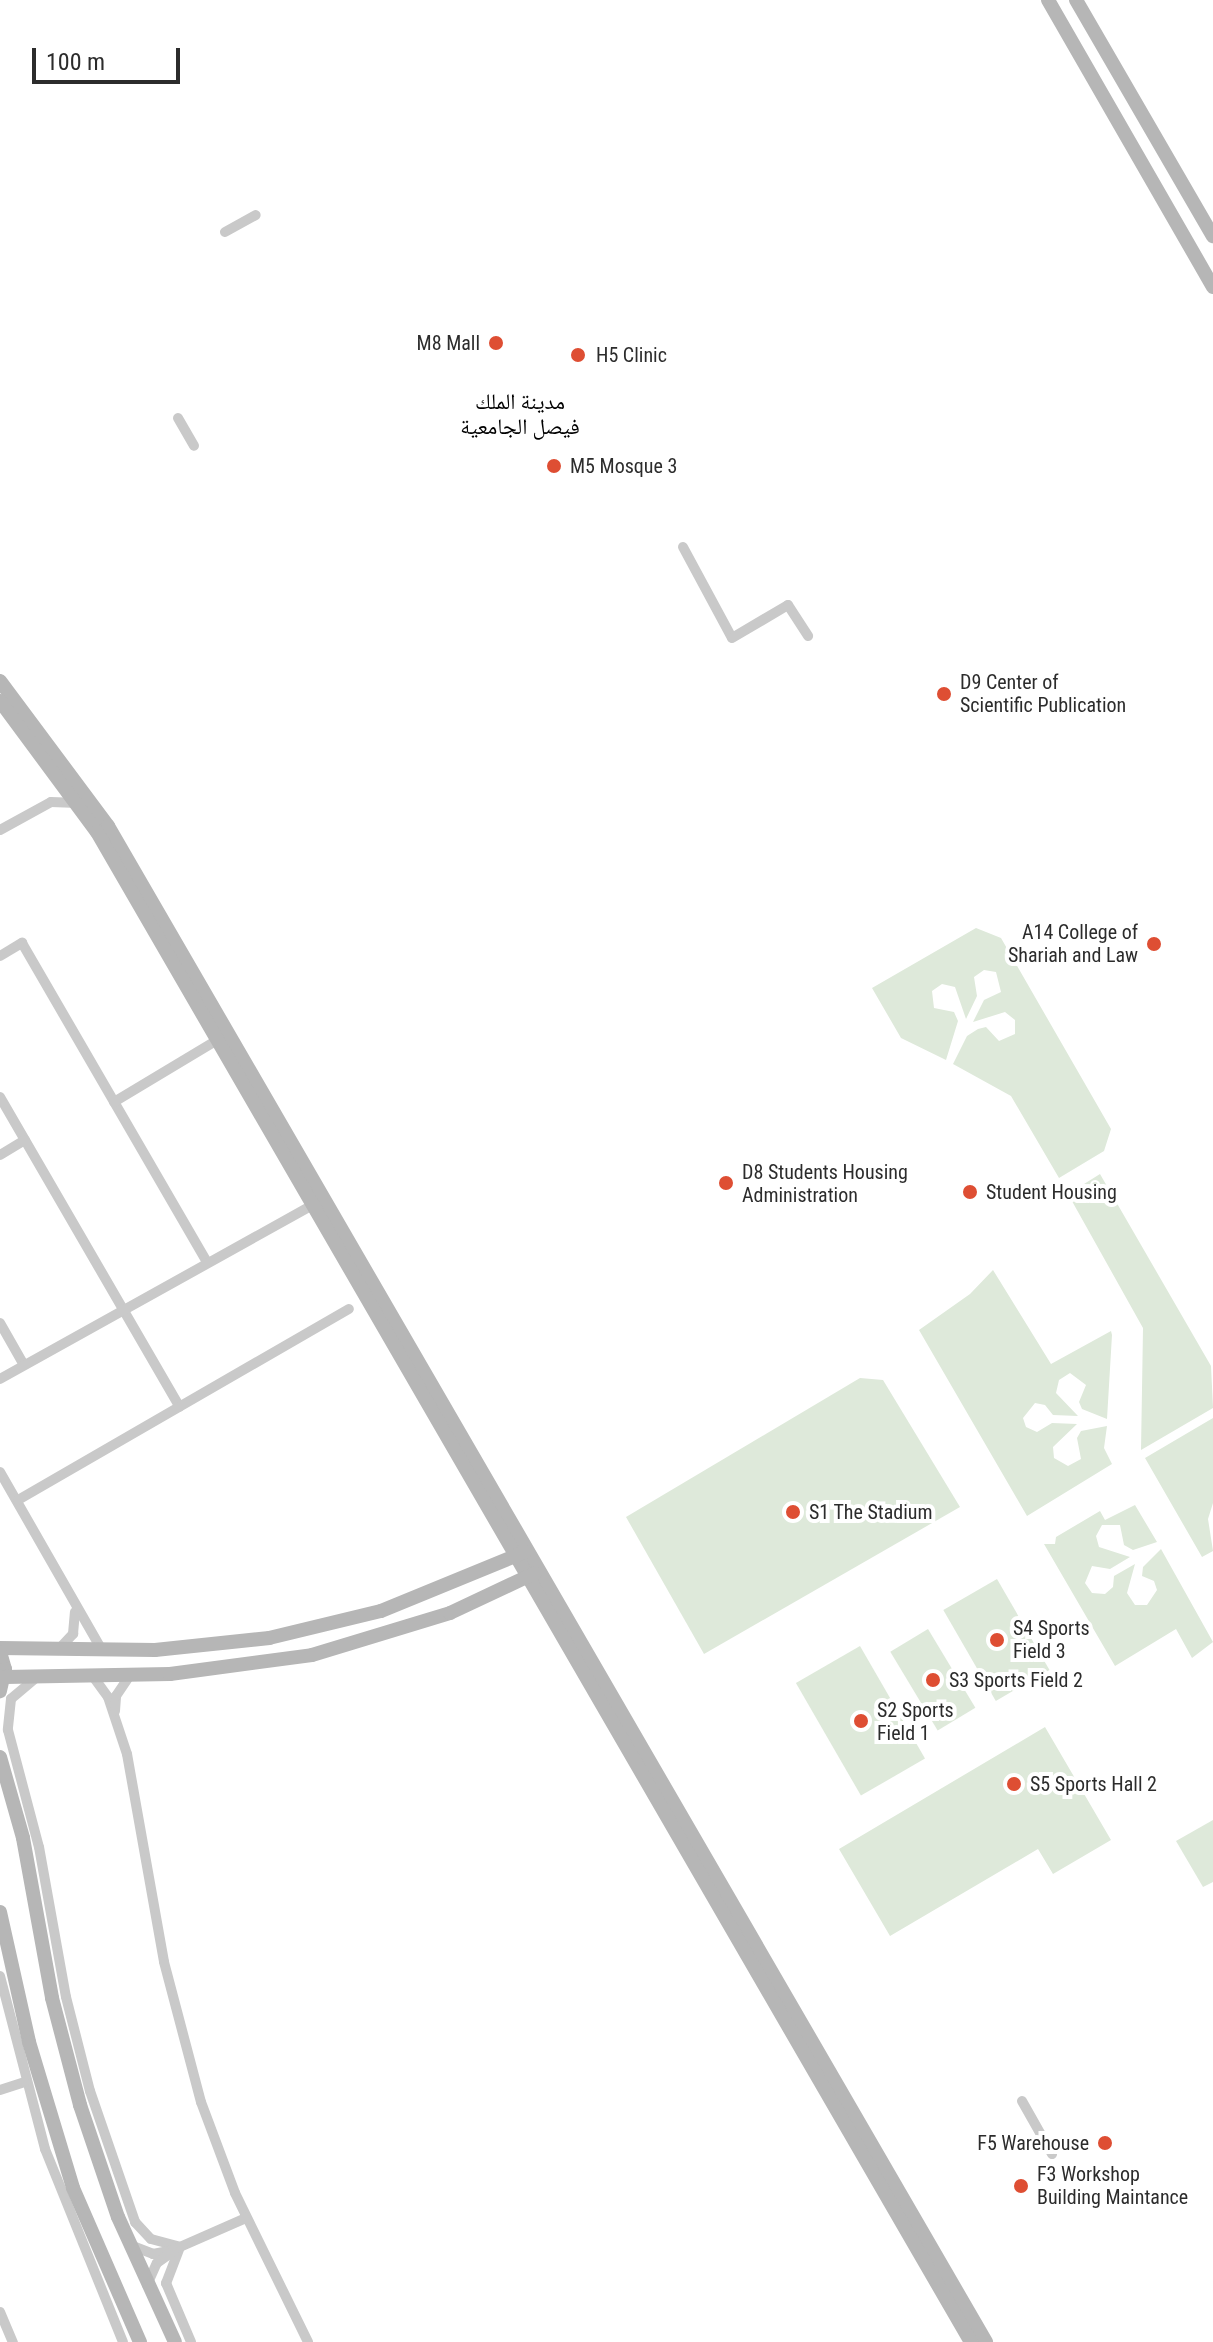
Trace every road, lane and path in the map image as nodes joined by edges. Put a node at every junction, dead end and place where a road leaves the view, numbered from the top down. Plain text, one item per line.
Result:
1 (1048, 0) edge
2 (1081, 2) edge
3 (256, 215) dead end
4 (225, 232) dead end
5 (1213, 236) edge
6 (1213, 287) edge
7 (178, 418) dead end
8 (194, 446) dead end
9 (683, 547) dead end
10 (808, 636) dead end
11 (0, 681) edge
12 (0, 701) edge
13 (56, 773) junction
14 (51, 802) junction
15 (78, 803) junction
16 (0, 830) edge
17 (0, 956) edge
18 (217, 1040) junction
19 (0, 1097) edge
20 (114, 1102) junction
21 (25, 1140) junction
22 (0, 1155) edge
23 (312, 1205) junction
24 (206, 1260) junction
25 (122, 1309) junction
26 (349, 1309) dead end
27 (0, 1323) edge
28 (24, 1365) junction
29 (0, 1379) edge
30 (180, 1407) junction
31 (0, 1472) edge
32 (18, 1500) junction
33 (524, 1553) junction
34 (534, 1573) junction
35 (73, 1602) junction
36 (85, 1627) junction
37 (73, 1634) junction
38 (0, 1650) edge
39 (57, 1651) junction
40 (103, 1651) junction
41 (42, 1674) junction
42 (92, 1675) junction
43 (130, 1675) junction
44 (2, 1684) edge
45 (115, 1713) junction
46 (0, 1757) edge
47 (0, 1912) edge
48 (0, 1976) edge
49 (25, 2082) junction
50 (0, 2090) edge
51 (1022, 2101) dead end
52 (1052, 2154) dead end
53 (246, 2218) junction
54 (130, 2245) junction
55 (177, 2249) junction
56 (147, 2285) junction
57 (0, 2312) edge
58 (13, 2342) edge
59 (123, 2342) edge
60 (140, 2342) edge
61 (175, 2342) edge
62 (191, 2342) edge
63 (308, 2342) edge
64 (971, 2342) edge
65 (986, 2342) edge

1 - 6 main road
2 - 5 main road
3 - 4 street
7 - 8 street
9 - 10 street
11 - 33 main road
12 - 13 main road
13 - 14 street
13 - 15 main road
14 - 15 street
14 - 16 street
15 - 18 main road
17 - 20 street
18 - 20 street
18 - 23 main road
19 - 21 street
20 - 24 street
21 - 22 street
21 - 25 street
23 - 24 street
23 - 33 main road
24 - 25 street
25 - 28 street
25 - 30 street
26 - 30 street
27 - 28 street
28 - 29 street
30 - 32 street
31 - 32 street
32 - 35 street
33 - 34 main road
33 - 40 main road
34 - 43 main road
34 - 64 main road
34 - 65 main road
35 - 36 street
35 - 37 street
36 - 37 street
36 - 40 street
37 - 39 street
38 - 39 main road
38 - 44 main road
39 - 40 main road
41 - 42 main road
41 - 44 main road
41 - 55 street
42 - 43 main road
42 - 45 street
43 - 45 street
45 - 53 street
46 - 54 main road
47 - 60 main road
48 - 49 street
49 - 50 street
49 - 59 street
51 - 52 street
53 - 55 street
53 - 63 street
54 - 55 street
54 - 56 main road
55 - 56 street
55 - 62 street
56 - 61 main road
57 - 58 street

